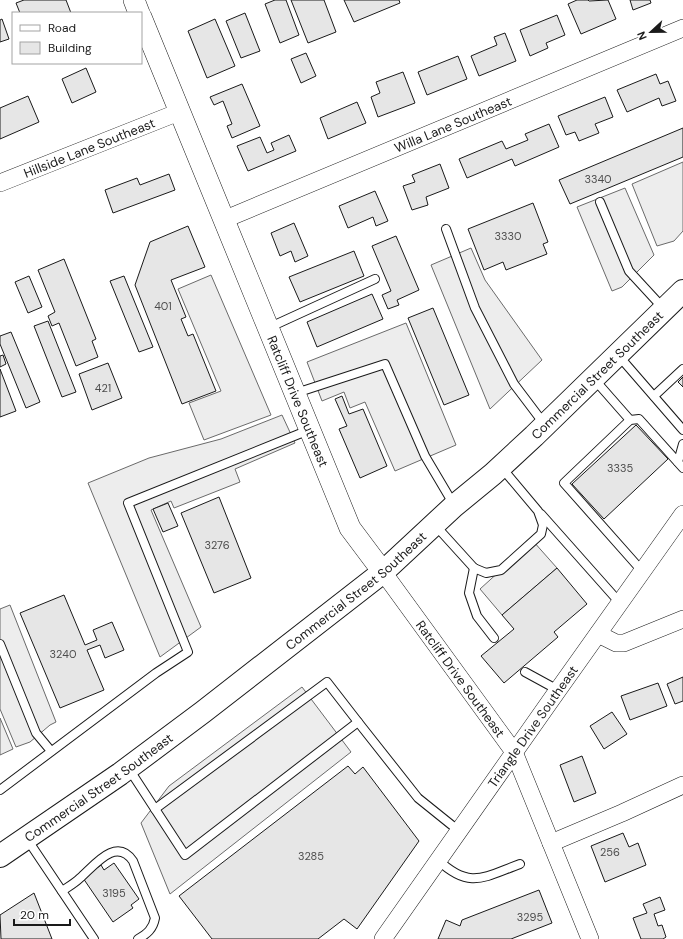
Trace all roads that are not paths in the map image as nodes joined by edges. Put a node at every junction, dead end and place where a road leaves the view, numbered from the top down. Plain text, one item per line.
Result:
1 (134, 0) edge
2 (139, 12) edge
3 (142, 20) edge
4 (683, 28) edge
5 (179, 112) junction
6 (0, 183) edge
7 (600, 202) dead end
8 (223, 220) junction
9 (446, 229) dead end
10 (375, 279) dead end
11 (683, 291) edge
12 (664, 309) junction
13 (268, 329) junction
14 (618, 355) junction
15 (683, 369) edge
16 (594, 379) junction
17 (294, 394) junction
18 (654, 396) junction
19 (630, 420) junction
20 (545, 425) junction
21 (309, 430) junction
22 (683, 430) edge
23 (683, 444) edge
24 (680, 465) edge
25 (500, 467) junction
26 (454, 506) junction
27 (538, 512) junction
28 (683, 514) edge
29 (434, 524) junction
30 (474, 568) junction
31 (642, 571) junction
32 (383, 572) junction
33 (620, 603) junction
34 (683, 619) edge
35 (598, 634) junction
36 (494, 638) dead end
37 (0, 644) edge
38 (525, 672) dead end
39 (558, 690) junction
40 (358, 722) junction
41 (51, 751) junction
42 (514, 752) junction
43 (128, 768) junction
44 (683, 785) edge
45 (0, 789) edge
46 (155, 809) junction
47 (459, 831) junction
48 (26, 839) junction
49 (551, 843) junction
50 (0, 856) edge
51 (438, 860) junction
52 (520, 864) dead end
53 (62, 891) junction
54 (388, 936) edge
55 (94, 939) edge
56 (138, 939) edge
57 (590, 939) edge

1 - 2 street
3 - 5 street, Ratcliff Drive Southeast
4 - 8 street, Willa Lane Southeast
5 - 6 street, Hillside Lane Southeast
5 - 8 street, Ratcliff Drive Southeast
7 - 12 lane
8 - 13 street, Ratcliff Drive Southeast
9 - 20 lane
10 - 13 lane
11 - 12 main road, Commercial Street Southeast
12 - 14 main road, Commercial Street Southeast
13 - 17 street, Ratcliff Drive Southeast
14 - 16 main road, Commercial Street Southeast
14 - 18 lane
15 - 18 lane
16 - 19 lane
16 - 20 main road, Commercial Street Southeast
17 - 21 street, Ratcliff Drive Southeast
17 - 26 lane
18 - 22 lane
19 - 24 lane
19 - 31 lane
20 - 25 main road, Commercial Street Southeast
21 - 32 street, Ratcliff Drive Southeast
21 - 41 lane
23 - 24 lane
25 - 26 main road, Commercial Street Southeast
25 - 27 lane
26 - 29 main road, Commercial Street Southeast
27 - 30 lane
27 - 33 lane
28 - 31 street, Triangle Drive Southeast
29 - 30 lane
29 - 32 main road, Commercial Street Southeast
30 - 36 lane
31 - 33 street, Triangle Drive Southeast
32 - 42 street, Ratcliff Drive Southeast
32 - 43 main road, Commercial Street Southeast
33 - 35 street, Triangle Drive Southeast
34 - 35 street
35 - 39 street, Triangle Drive Southeast
37 - 41 lane
38 - 39 lane
39 - 42 street, Triangle Drive Southeast
40 - 46 lane
40 - 46 lane
40 - 47 lane
41 - 45 lane
42 - 47 street, Triangle Drive Southeast
42 - 49 street, Ratcliff Drive Southeast
43 - 46 lane
43 - 48 main road, Commercial Street Southeast
44 - 49 street
47 - 51 street, Triangle Drive Southeast
48 - 50 main road, Commercial Street Southeast
48 - 53 lane
49 - 57 street, Ratcliff Drive Southeast
51 - 52 lane
51 - 54 street, Triangle Drive Southeast
53 - 55 lane
53 - 56 lane

